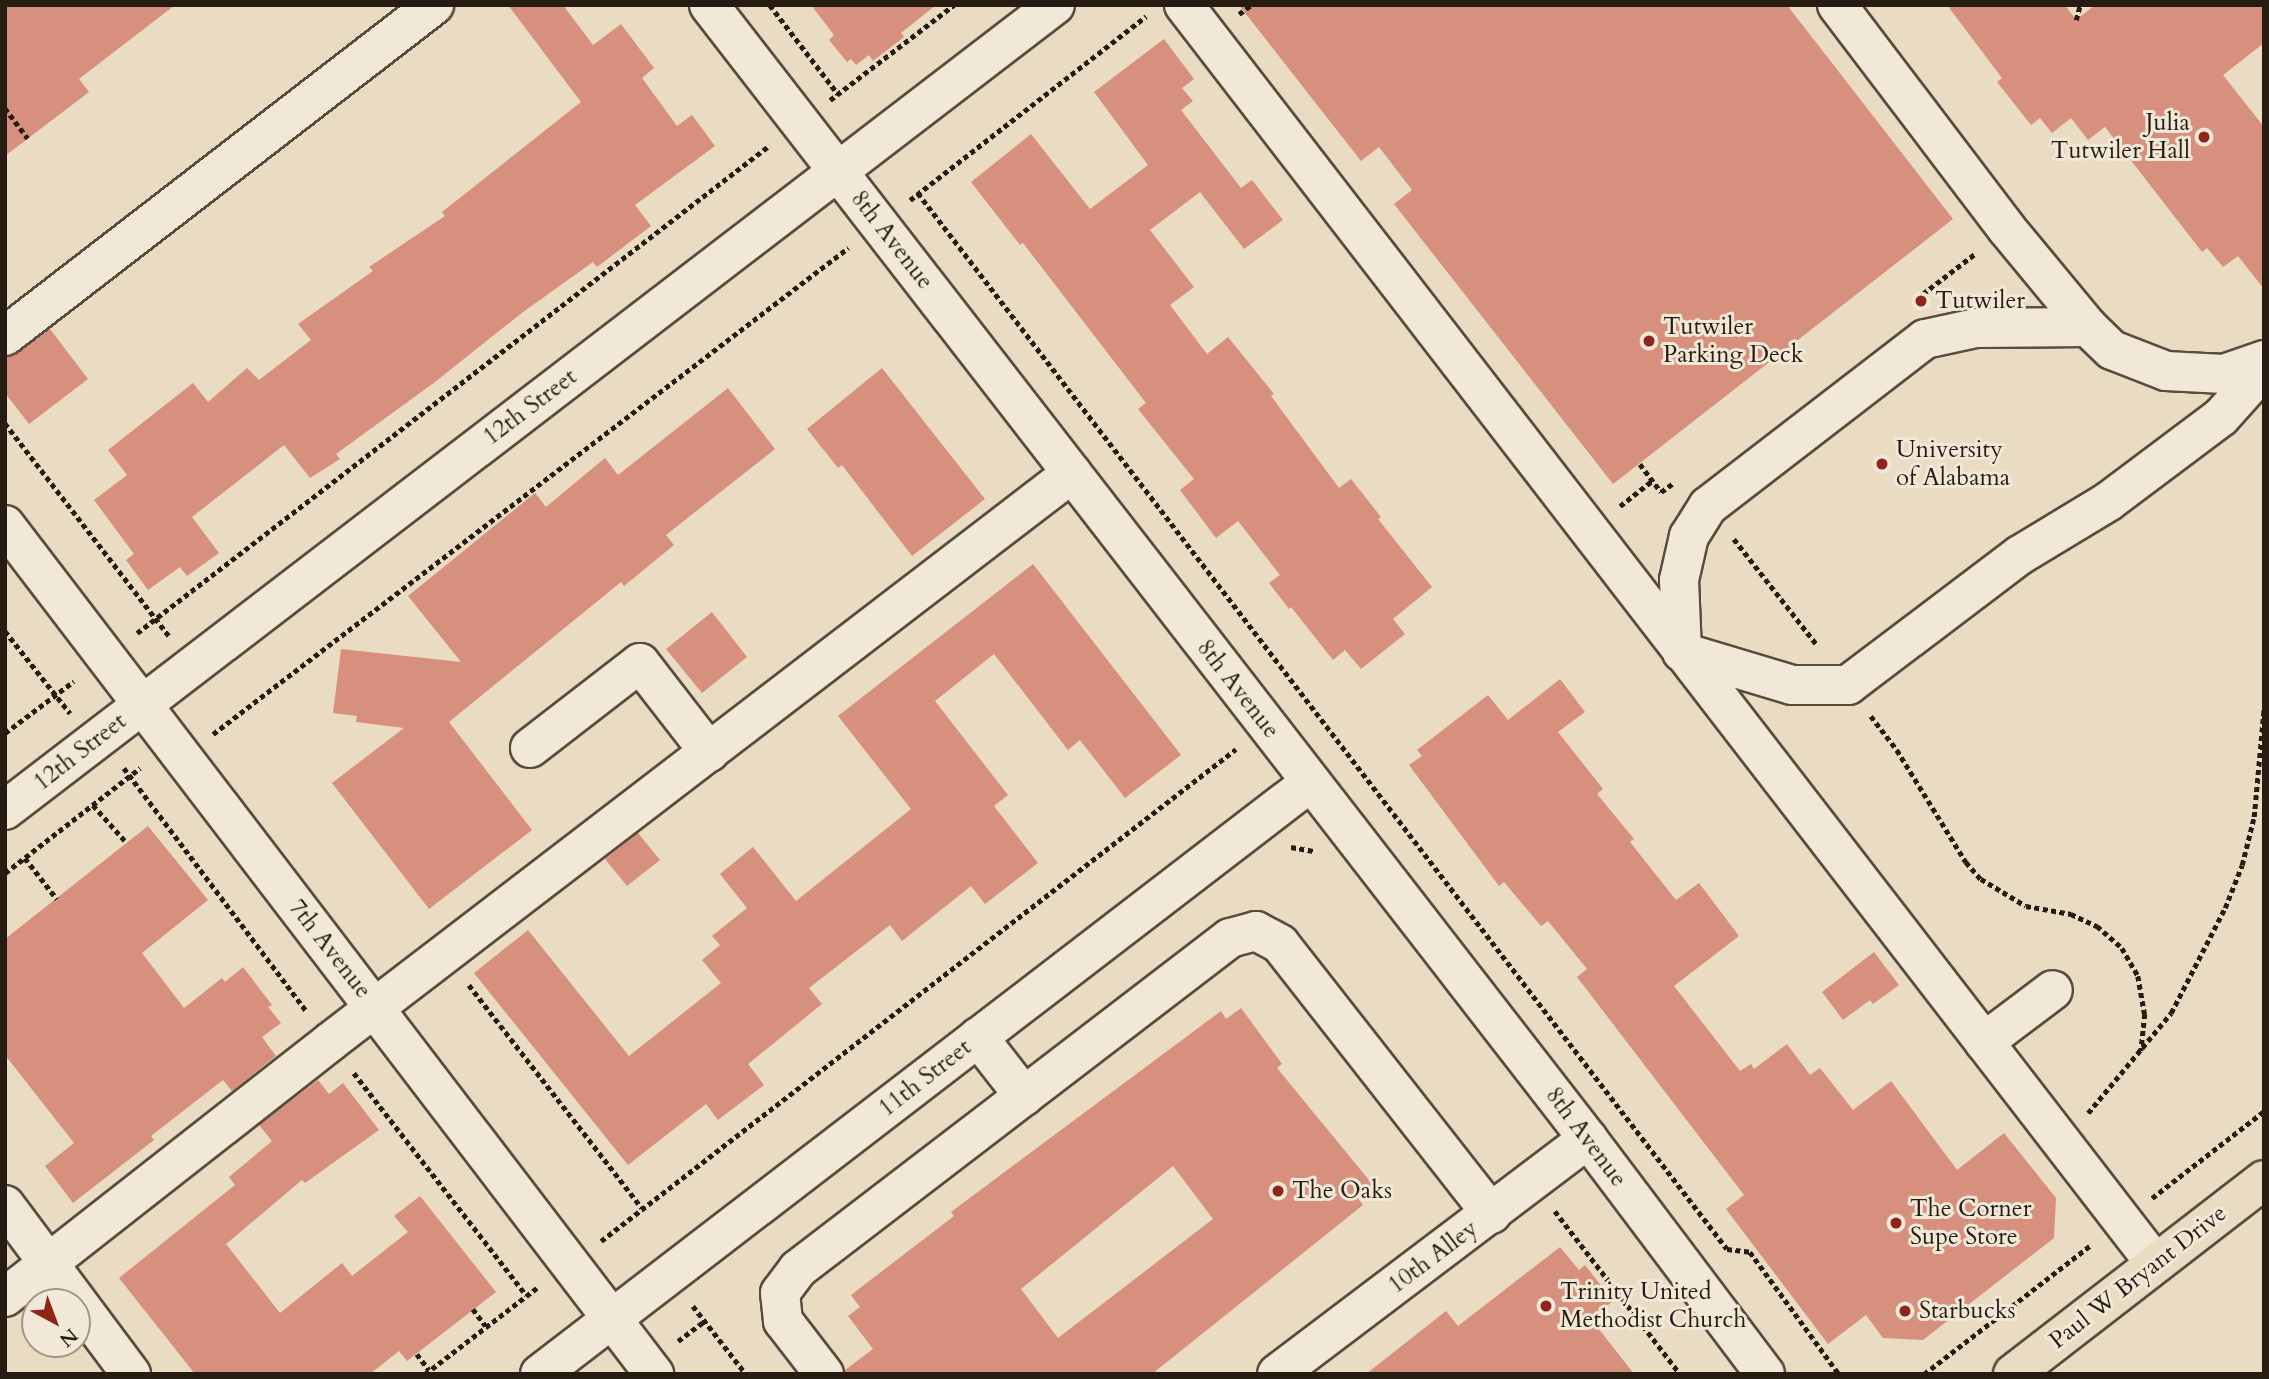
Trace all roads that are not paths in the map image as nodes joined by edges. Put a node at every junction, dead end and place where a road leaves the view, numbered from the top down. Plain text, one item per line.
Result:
1 (434, 5) edge
2 (709, 5) edge
3 (1055, 5) edge
4 (1837, 5) edge
5 (1167, 9) edge
6 (839, 172) junction
7 (2088, 327) junction
8 (5, 336) edge
9 (2264, 360) edge
10 (2264, 369) edge
11 (1072, 473) junction
12 (5, 525) edge
13 (1682, 652) junction
14 (142, 703) junction
15 (530, 748) dead end
16 (709, 752) junction
17 (1311, 782) junction
18 (5, 810) edge
19 (2053, 990) dead end
20 (375, 1008) junction
21 (978, 1037) junction
22 (1984, 1042) junction
23 (1024, 1096) junction
24 (1588, 1139) junction
25 (2264, 1180) edge
26 (5, 1205) edge
27 (1492, 1214) junction
28 (49, 1262) junction
29 (2155, 1263) junction
30 (5, 1297) edge
31 (612, 1318) junction
32 (131, 1374) edge
33 (540, 1374) edge
34 (654, 1374) edge
35 (824, 1374) edge
36 (1277, 1374) edge
37 (1765, 1374) edge
38 (2013, 1374) edge

1 - 8 street
2 - 6 street, 8th Avenue
3 - 6 street, 12th Street
4 - 7 street
5 - 13 street
6 - 11 street, 8th Avenue
6 - 14 street, 12th Street
7 - 9 street
7 - 13 street
10 - 13 street
11 - 16 street
11 - 17 street, 8th Avenue
12 - 14 street, 7th Avenue
13 - 22 street
14 - 18 street, 12th Street
14 - 20 street, 7th Avenue
15 - 16 street
16 - 20 street
17 - 21 street, 11th Street
17 - 24 street, 8th Avenue
19 - 22 street
20 - 28 street
20 - 31 street, 7th Avenue
21 - 23 street
21 - 31 street, 11th Street
22 - 29 street
23 - 27 street
23 - 35 street
24 - 27 street, 10th Alley
24 - 37 street, 8th Avenue
25 - 29 main road, Paul W Bryant Drive
26 - 28 street
27 - 36 street, 10th Alley
28 - 30 street
28 - 32 street
29 - 38 main road, Paul W Bryant Drive
31 - 33 street, 11th Street
31 - 34 street, 7th Avenue

